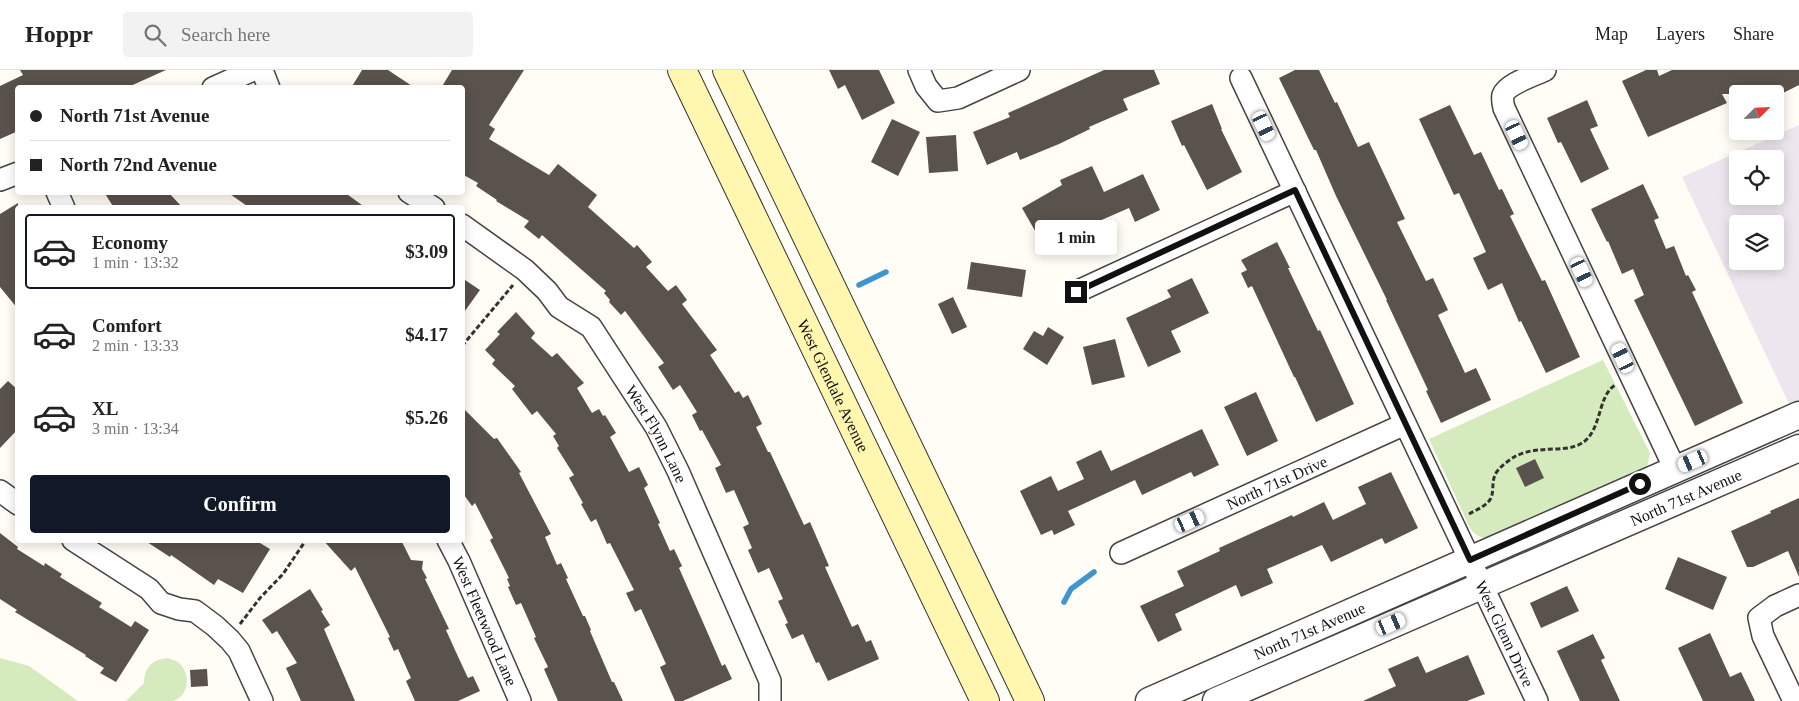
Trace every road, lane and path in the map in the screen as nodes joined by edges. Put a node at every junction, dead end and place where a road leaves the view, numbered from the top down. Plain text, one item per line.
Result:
1 (253, 70) edge
2 (262, 70) edge
3 (682, 70) edge
4 (728, 70) edge
5 (918, 70) edge
6 (1019, 70) edge
7 (1546, 70) edge
8 (1241, 78) dead end
9 (220, 85) edge
10 (269, 85) edge
11 (15, 174) edge
12 (0, 180) edge
13 (1295, 190) junction
14 (414, 195) edge
15 (429, 205) edge
16 (465, 227) edge
17 (515, 282) dead end
18 (1076, 292) dead end
19 (465, 343) edge
20 (1631, 375) junction
21 (1799, 415) edge
22 (1405, 424) junction
23 (1799, 448) edge
24 (1675, 469) junction
25 (0, 491) edge
26 (15, 502) edge
27 (1451, 522) junction
28 (78, 543) edge
29 (304, 543) edge
30 (450, 543) edge
31 (1121, 553) dead end
32 (1470, 560) junction
33 (1482, 585) junction
34 (1799, 595) edge
35 (236, 628) dead end
36 (262, 701) edge
37 (520, 701) edge
38 (770, 701) edge
39 (985, 701) edge
40 (1030, 701) edge
41 (1150, 701) edge
42 (1216, 701) edge
43 (1537, 701) edge
44 (1794, 701) edge

1 - 9 street
2 - 10 street
3 - 39 main road, West Glendale Avenue
4 - 40 main road
5 - 6 street
7 - 20 street
8 - 13 street, West Glenn Drive
11 - 12 street
13 - 18 street
13 - 22 street, West Glenn Drive
14 - 15 street
16 - 38 street, West Flynn Lane
17 - 19 path
20 - 24 street
20 - 27 path
21 - 24 street, North 71st Avenue
22 - 27 street, West Glenn Drive
22 - 31 street, North 71st Drive
23 - 33 street, North 71st Avenue
24 - 32 street, North 71st Avenue
25 - 26 street
27 - 32 street, West Glenn Drive
28 - 36 street
29 - 35 path
30 - 37 street, West Fleetwood Lane
32 - 33 street, West Glenn Drive
32 - 41 street, North 71st Avenue
33 - 42 street, North 71st Avenue
33 - 43 street, West Glenn Drive
34 - 44 street

